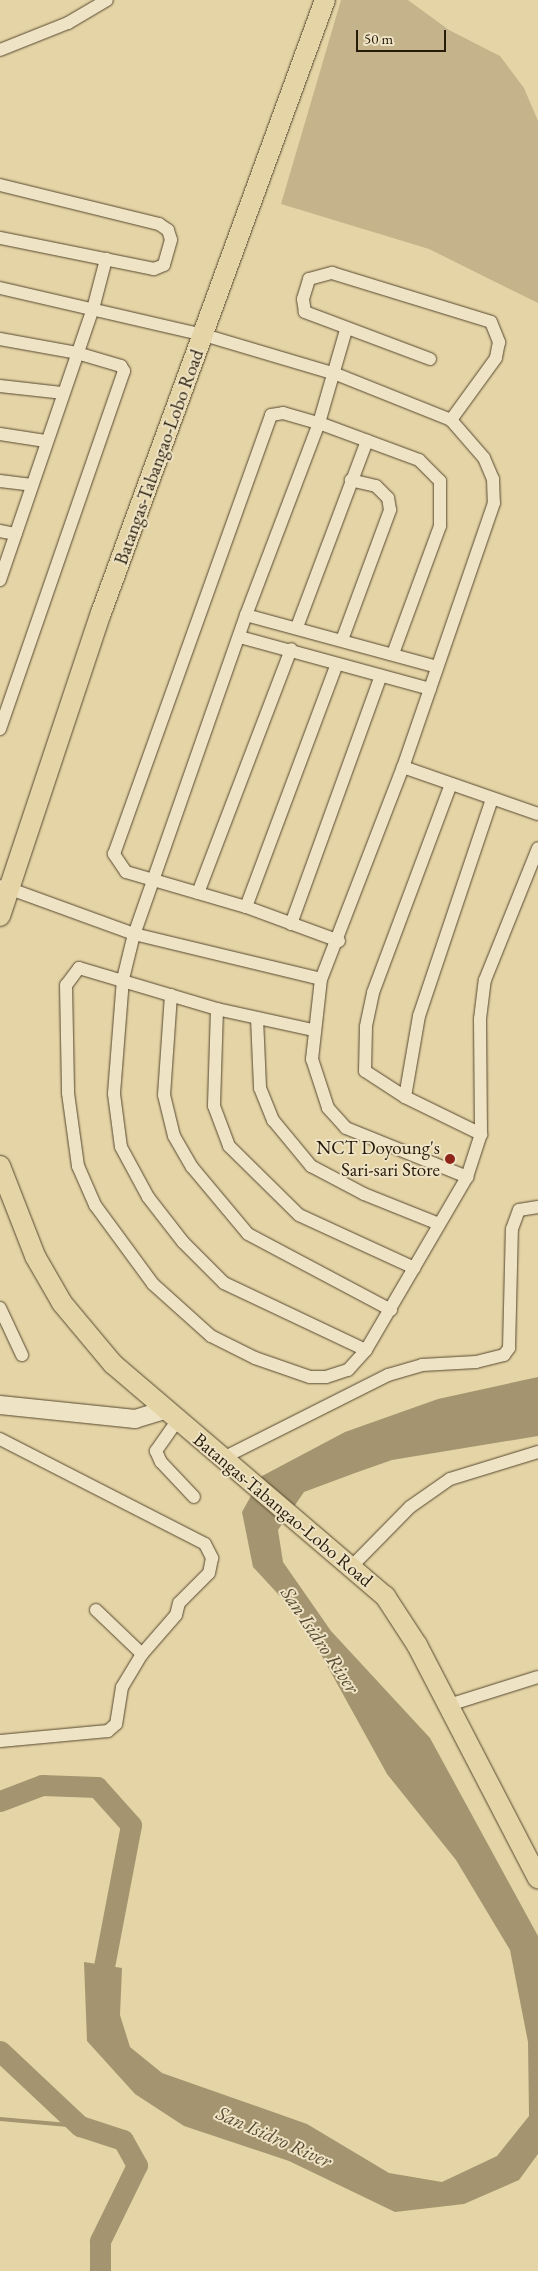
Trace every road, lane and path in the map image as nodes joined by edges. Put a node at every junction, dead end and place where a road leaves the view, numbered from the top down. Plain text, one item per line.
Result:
1 (107, 0) edge
2 (325, 0) edge
3 (0, 50) edge
4 (0, 185) edge
5 (0, 238) edge
6 (106, 259) junction
7 (0, 288) edge
8 (93, 309) junction
9 (346, 330) junction
10 (204, 335) junction
11 (0, 339) edge
12 (77, 353) junction
13 (430, 359) dead end
14 (336, 374) junction
15 (0, 386) edge
16 (62, 394) junction
17 (451, 420) junction
18 (319, 423) junction
19 (0, 434) edge
20 (46, 440) junction
21 (366, 441) junction
22 (351, 480) junction
23 (0, 481) edge
24 (32, 484) junction
25 (0, 531) edge
26 (16, 534) junction
27 (0, 580) edge
28 (246, 615) junction
29 (297, 627) junction
30 (240, 637) junction
31 (342, 640) junction
32 (291, 649) junction
33 (393, 654) junction
34 (337, 664) junction
35 (437, 667) junction
36 (381, 676) junction
37 (430, 689) junction
38 (0, 729) edge
39 (403, 767) junction
40 (451, 784) junction
41 (492, 799) junction
42 (538, 814) edge
43 (538, 848) edge
44 (155, 879) junction
45 (4, 887) edge
46 (198, 893) junction
47 (246, 907) junction
48 (0, 916) edge
49 (291, 924) junction
50 (134, 934) junction
51 (339, 941) junction
52 (123, 979) junction
53 (321, 979) junction
54 (172, 995) junction
55 (217, 1009) junction
56 (257, 1018) junction
57 (313, 1030) junction
58 (405, 1097) junction
59 (481, 1134) junction
60 (0, 1166) edge
61 (467, 1177) junction
62 (4, 1198) edge
63 (538, 1207) edge
64 (439, 1224) junction
65 (414, 1268) junction
66 (0, 1308) edge
67 (391, 1310) junction
68 (366, 1350) junction
69 (22, 1355) dead end
70 (0, 1405) edge
71 (171, 1416) junction
72 (0, 1439) edge
73 (538, 1452) edge
74 (223, 1458) junction
75 (194, 1497) dead end
76 (353, 1565) junction
77 (96, 1610) dead end
78 (142, 1654) junction
79 (538, 1677) edge
80 (449, 1705) junction
81 (0, 1741) edge
82 (538, 1878) edge

1 - 3 street
2 - 10 main road, Batangas-Tabangao-Lobo Road
4 - 6 street
5 - 6 street
6 - 8 street
7 - 8 street
8 - 10 street
8 - 12 street
9 - 13 street
9 - 14 street
9 - 17 street
10 - 14 street
10 - 45 main road, Batangas-Tabangao-Lobo Road
11 - 12 street
12 - 16 street
12 - 38 street
14 - 17 street
14 - 18 street
15 - 16 street
16 - 20 street
17 - 35 street
18 - 21 street
18 - 28 street
18 - 44 street
19 - 20 street
20 - 24 street
21 - 22 street
21 - 33 street
22 - 29 street
22 - 31 street
23 - 24 street
24 - 26 street
25 - 26 street
26 - 27 street
28 - 29 street
28 - 30 street
29 - 31 street
30 - 32 street
30 - 44 street
31 - 33 street
32 - 34 street
32 - 46 street
33 - 35 street
34 - 36 street
34 - 47 street
35 - 37 street
36 - 37 street
36 - 49 street
37 - 39 street
39 - 40 street
39 - 51 street
40 - 41 street
40 - 58 street
41 - 42 street
41 - 58 street
43 - 59 street
44 - 46 street
44 - 50 street
45 - 48 main road, Batangas-Tabangao-Lobo Road
45 - 50 street
46 - 47 street
47 - 49 street
49 - 51 street
50 - 52 street
50 - 53 street
51 - 53 street
52 - 54 street
52 - 68 street
52 - 68 street
53 - 57 street
54 - 55 street
54 - 67 street
55 - 56 street
55 - 65 street
56 - 57 street
56 - 64 street
57 - 61 street
58 - 59 street
59 - 61 street
60 - 62 main road, Batangas-Tabangao-Lobo Road
61 - 64 street
62 - 71 main road, Batangas-Tabangao-Lobo Road
63 - 74 street
64 - 65 street
65 - 67 street
66 - 69 street
67 - 68 street
70 - 71 street
71 - 74 main road, Batangas-Tabangao-Lobo Road
71 - 75 street
72 - 78 street
73 - 76 street
74 - 76 main road, Batangas-Tabangao-Lobo Road
76 - 80 main road, Batangas-Tabangao-Lobo Road
77 - 78 street
78 - 81 street
79 - 80 street
80 - 82 main road, Batangas-Tabangao-Lobo Road

